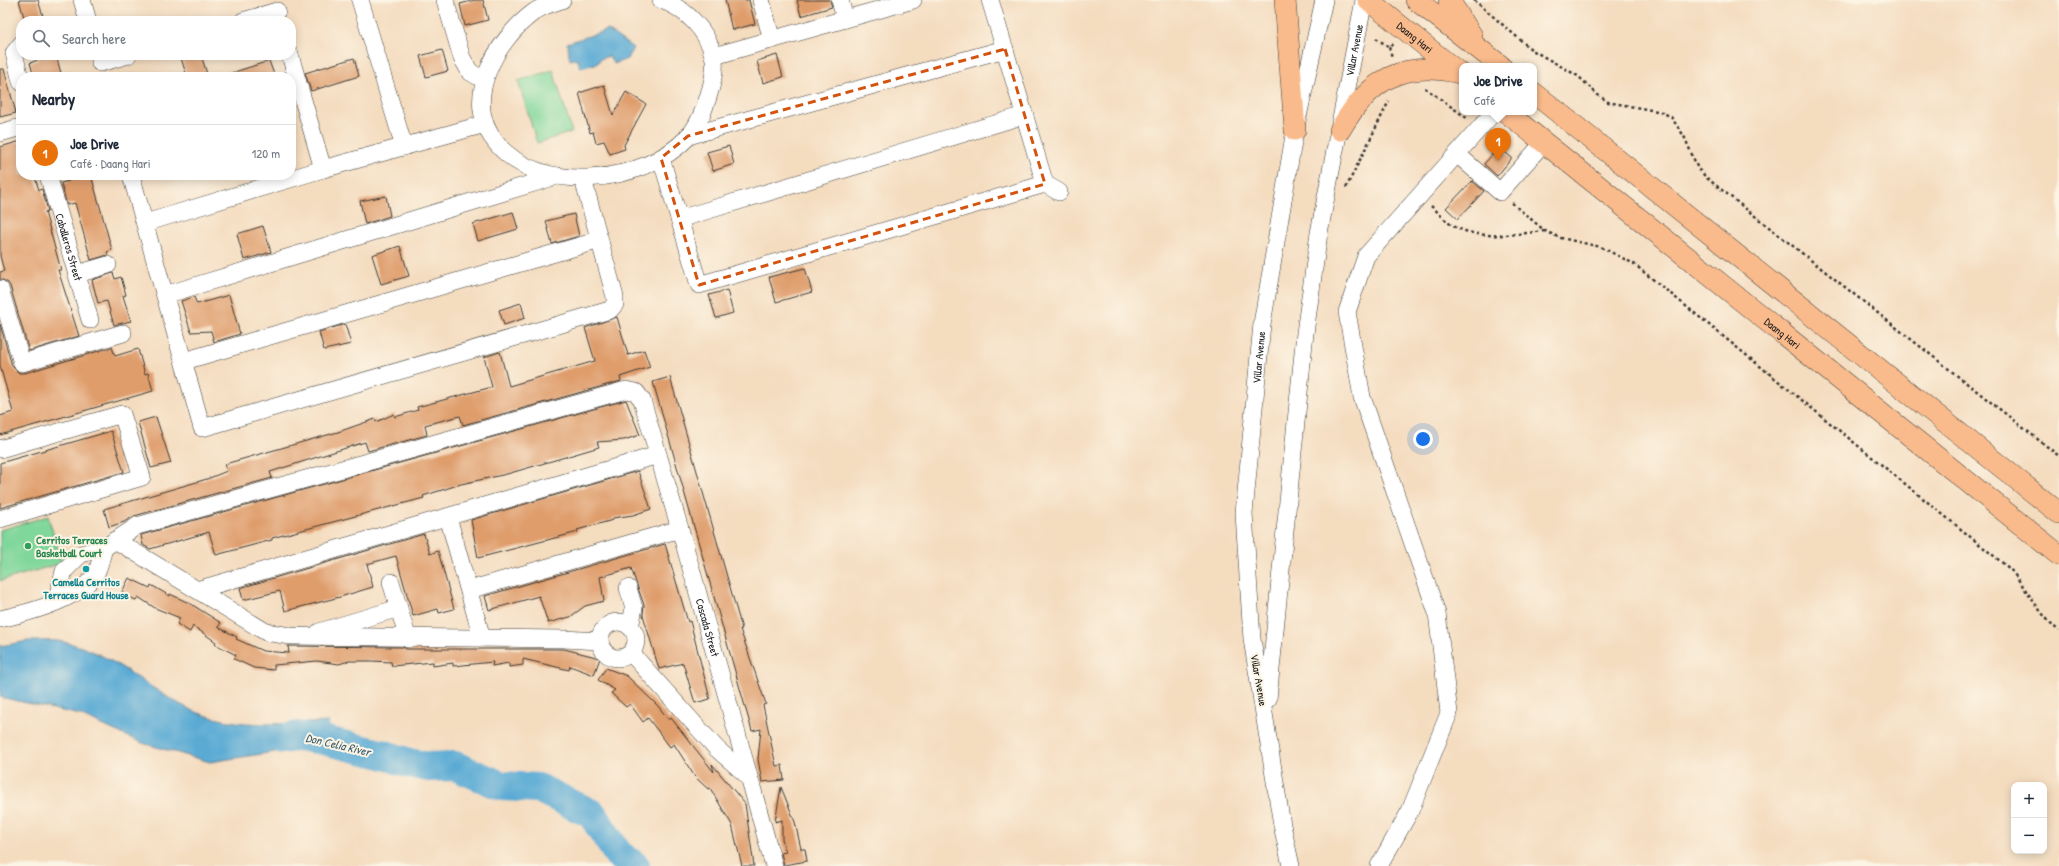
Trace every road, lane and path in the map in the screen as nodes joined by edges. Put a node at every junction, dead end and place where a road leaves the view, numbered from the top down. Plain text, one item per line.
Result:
1 (82, 0) edge
2 (360, 0) edge
3 (445, 0) edge
4 (562, 0) edge
5 (661, 0) edge
6 (761, 0) edge
7 (840, 0) edge
8 (913, 0) edge
9 (990, 0) edge
10 (1285, 0) edge
11 (1324, 0) edge
12 (1364, 0) edge
13 (1368, 0) edge
14 (1416, 0) edge
15 (1449, 0) edge
16 (1474, 0) edge
17 (534, 5) edge
18 (684, 5) edge
19 (277, 11) edge
20 (87, 16) edge
21 (260, 16) edge
22 (845, 19) junction
23 (1376, 38) dead end
24 (772, 40) junction
25 (1396, 42) dead end
26 (1389, 48) junction
27 (1480, 48) junction
28 (1005, 49) junction
29 (16, 50) edge
30 (714, 56) junction
31 (114, 60) edge
32 (291, 60) edge
33 (1394, 61) dead end
34 (1498, 63) edge
35 (100, 65) edge
36 (19, 72) edge
37 (293, 72) edge
38 (1459, 72) edge
39 (1459, 74) edge
40 (484, 80) junction
41 (1418, 86) dead end
42 (296, 94) edge
43 (1393, 95) dead end
44 (1537, 95) edge
45 (1459, 113) edge
46 (1025, 115) junction
47 (1461, 115) edge
48 (1491, 115) edge
49 (1510, 115) edge
50 (485, 124) junction
51 (16, 128) edge
52 (1479, 129) junction
53 (1295, 130) junction
54 (1340, 130) junction
55 (0, 133) edge
56 (688, 136) junction
57 (1544, 142) junction
58 (404, 147) junction
59 (1457, 154) junction
60 (661, 158) junction
61 (323, 169) junction
62 (557, 176) junction
63 (296, 177) edge
64 (583, 179) junction
65 (49, 180) edge
66 (132, 180) edge
67 (287, 180) edge
68 (1500, 192) junction
69 (1342, 195) dead end
70 (1420, 196) junction
71 (679, 219) junction
72 (145, 223) junction
73 (1545, 231) junction
74 (600, 240) junction
75 (108, 265) dead end
76 (77, 274) junction
77 (0, 289) edge
78 (165, 295) junction
79 (90, 320) dead end
80 (123, 333) dead end
81 (184, 361) junction
82 (0, 449) edge
83 (658, 456) junction
84 (2059, 456) edge
85 (2059, 513) edge
86 (448, 517) junction
87 (0, 519) edge
88 (680, 530) junction
89 (110, 544) junction
90 (2059, 555) edge
91 (391, 582) dead end
92 (628, 588) dead end
93 (197, 590) junction
94 (469, 590) junction
95 (56, 602) junction
96 (399, 608) junction
97 (0, 619) edge
98 (630, 627) junction
99 (2059, 631) edge
100 (304, 636) junction
101 (482, 638) junction
102 (408, 639) junction
103 (600, 641) junction
104 (631, 653) junction
105 (1266, 719) junction
106 (749, 777) junction
107 (774, 866) edge
108 (1291, 866) edge
109 (1380, 866) edge

1 - 20 street
2 - 58 street
3 - 40 street
4 - 17 street
5 - 18 street
6 - 24 street
7 - 22 street
8 - 22 street
9 - 28 street
10 - 53 main road
11 - 53 street, Villar Avenue
12 - 54 street, Villar Avenue
13 - 38 main road, Daang Hari
14 - 27 main road
15 - 27 main road
16 - 84 path
17 - 40 street
18 - 30 street
19 - 21 street
22 - 24 street
23 - 26 path
24 - 30 street
25 - 26 path
26 - 33 path
27 - 34 main road
28 - 46 street
28 - 56 street
29 - 36 street
30 - 56 street
31 - 35 street
32 - 37 street
39 - 54 main road
40 - 50 street
41 - 45 path
42 - 61 street
43 - 69 path
44 - 85 main road
46 - 71 street
46 - 71 street
47 - 52 path
48 - 52 street
49 - 57 main road, Daang Hari
50 - 58 street
50 - 62 street
51 - 55 street
52 - 59 street
53 - 105 street, Villar Avenue
54 - 105 street, Villar Avenue
56 - 60 street
57 - 68 street
57 - 90 main road, Daang Hari
58 - 61 street
59 - 68 street
59 - 70 street
60 - 64 street
60 - 71 street
61 - 63 street
62 - 64 street
62 - 78 street
64 - 74 street
65 - 76 street, Caballeros Street
66 - 72 street
67 - 72 street
68 - 73 path
70 - 73 path
70 - 109 street
72 - 78 street
73 - 99 path
74 - 81 street
74 - 81 street
75 - 76 street
76 - 79 street, Caballeros Street
77 - 80 street
78 - 81 street
82 - 87 street
83 - 86 street
83 - 88 street, Cascada Street
83 - 89 street, Cascada Street
86 - 93 street
86 - 94 street
88 - 94 street
88 - 106 street, Cascada Street
89 - 93 street
89 - 95 street
89 - 95 street
91 - 96 street
92 - 98 street
93 - 100 street
94 - 101 street
95 - 97 street
96 - 100 street
96 - 102 street
98 - 103 street
98 - 104 street
100 - 102 street
101 - 102 street
101 - 103 street
103 - 104 street
104 - 106 street
105 - 108 street, Villar Avenue
106 - 107 street, Cascada Street

